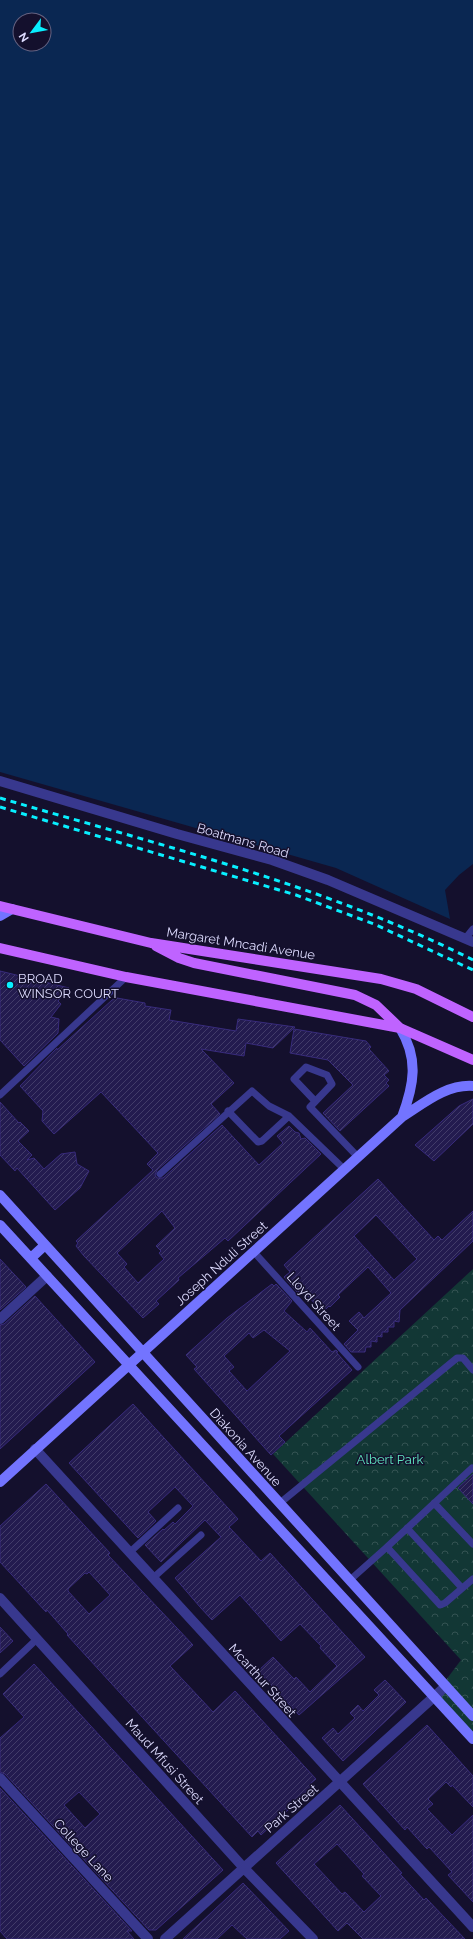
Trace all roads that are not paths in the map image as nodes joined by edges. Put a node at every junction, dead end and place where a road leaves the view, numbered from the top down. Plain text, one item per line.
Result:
1 (0, 781) edge
2 (0, 906) edge
3 (12, 909) junction
4 (0, 916) edge
5 (473, 929) edge
6 (469, 941) edge
7 (151, 943) junction
8 (0, 948) edge
9 (126, 977) junction
10 (473, 1017) edge
11 (400, 1028) junction
12 (473, 1060) edge
13 (473, 1086) edge
14 (0, 1095) edge
15 (315, 1101) junction
16 (228, 1111) junction
17 (289, 1116) junction
18 (402, 1117) junction
19 (358, 1157) junction
20 (344, 1169) junction
21 (160, 1174) dead end
22 (0, 1195) edge
23 (0, 1225) edge
24 (45, 1245) junction
25 (253, 1251) junction
26 (31, 1258) junction
27 (47, 1276) junction
28 (0, 1318) edge
29 (142, 1352) junction
30 (128, 1364) junction
31 (358, 1367) dead end
32 (473, 1370) edge
33 (35, 1449) junction
34 (233, 1452) junction
35 (220, 1464) junction
36 (472, 1468) edge
37 (0, 1482) edge
38 (434, 1502) junction
39 (280, 1503) junction
40 (178, 1508) dead end
41 (292, 1516) junction
42 (279, 1527) junction
43 (407, 1528) junction
44 (202, 1536) dead end
45 (473, 1544) edge
46 (387, 1547) junction
47 (129, 1553) junction
48 (152, 1578) junction
49 (473, 1578) edge
50 (350, 1580) junction
51 (462, 1588) junction
52 (0, 1598) edge
53 (37, 1639) junction
54 (0, 1674) edge
55 (446, 1686) junction
56 (434, 1696) junction
57 (473, 1716) edge
58 (473, 1740) edge
59 (0, 1778) edge
60 (339, 1783) junction
61 (243, 1867) junction
62 (473, 1927) edge
63 (148, 1939) edge
64 (165, 1939) edge
65 (312, 1939) edge

1 - 6 street, Boatmans Road
2 - 3 main road, Margaret Mncadi Avenue
3 - 4 street
3 - 7 main road, Margaret Mncadi Avenue
5 - 6 lane
7 - 10 main road, Margaret Mncadi Avenue
7 - 11 main road
8 - 9 main road
9 - 11 main road
9 - 14 lane
11 - 12 main road
11 - 18 street
13 - 18 street, Joseph Nduli Street
15 - 15 lane
15 - 19 lane
16 - 17 lane
16 - 17 lane
16 - 21 lane
17 - 20 lane
18 - 19 street, Joseph Nduli Street
19 - 20 street, Joseph Nduli Street
20 - 25 street, Joseph Nduli Street
22 - 24 street, Diakonia Avenue
23 - 26 street
24 - 26 street
24 - 29 street, Diakonia Avenue
25 - 29 street, Joseph Nduli Street
25 - 31 lane, Lloyd Street
26 - 27 street
27 - 28 street
27 - 30 street
29 - 30 street, Joseph Nduli Street
29 - 34 street, Diakonia Avenue
30 - 33 street, Joseph Nduli Street
30 - 35 street
32 - 39 lane
33 - 37 street, Joseph Nduli Street
33 - 47 street, Mcarthur Street
34 - 35 street
34 - 39 street, Diakonia Avenue
35 - 42 street
36 - 38 lane
38 - 43 lane
38 - 45 lane
39 - 41 street, Diakonia Avenue
40 - 47 lane
41 - 42 street
41 - 50 street, Diakonia Avenue
42 - 56 street
43 - 46 lane
43 - 51 lane
44 - 48 lane
46 - 50 lane
46 - 51 lane
47 - 48 street, Mcarthur Street
48 - 60 street, Mcarthur Street
49 - 51 lane
50 - 55 street, Diakonia Avenue
52 - 53 street, Maud Mfusi Street
53 - 54 lane
53 - 61 street, Maud Mfusi Street
55 - 56 street, Park Street
55 - 57 street, Diakonia Avenue
56 - 58 street
56 - 60 street, Park Street
59 - 63 street, College Lane
60 - 61 street, Park Street
60 - 62 street, Mcarthur Street
61 - 64 street, Park Street
61 - 65 street, Maud Mfusi Street

